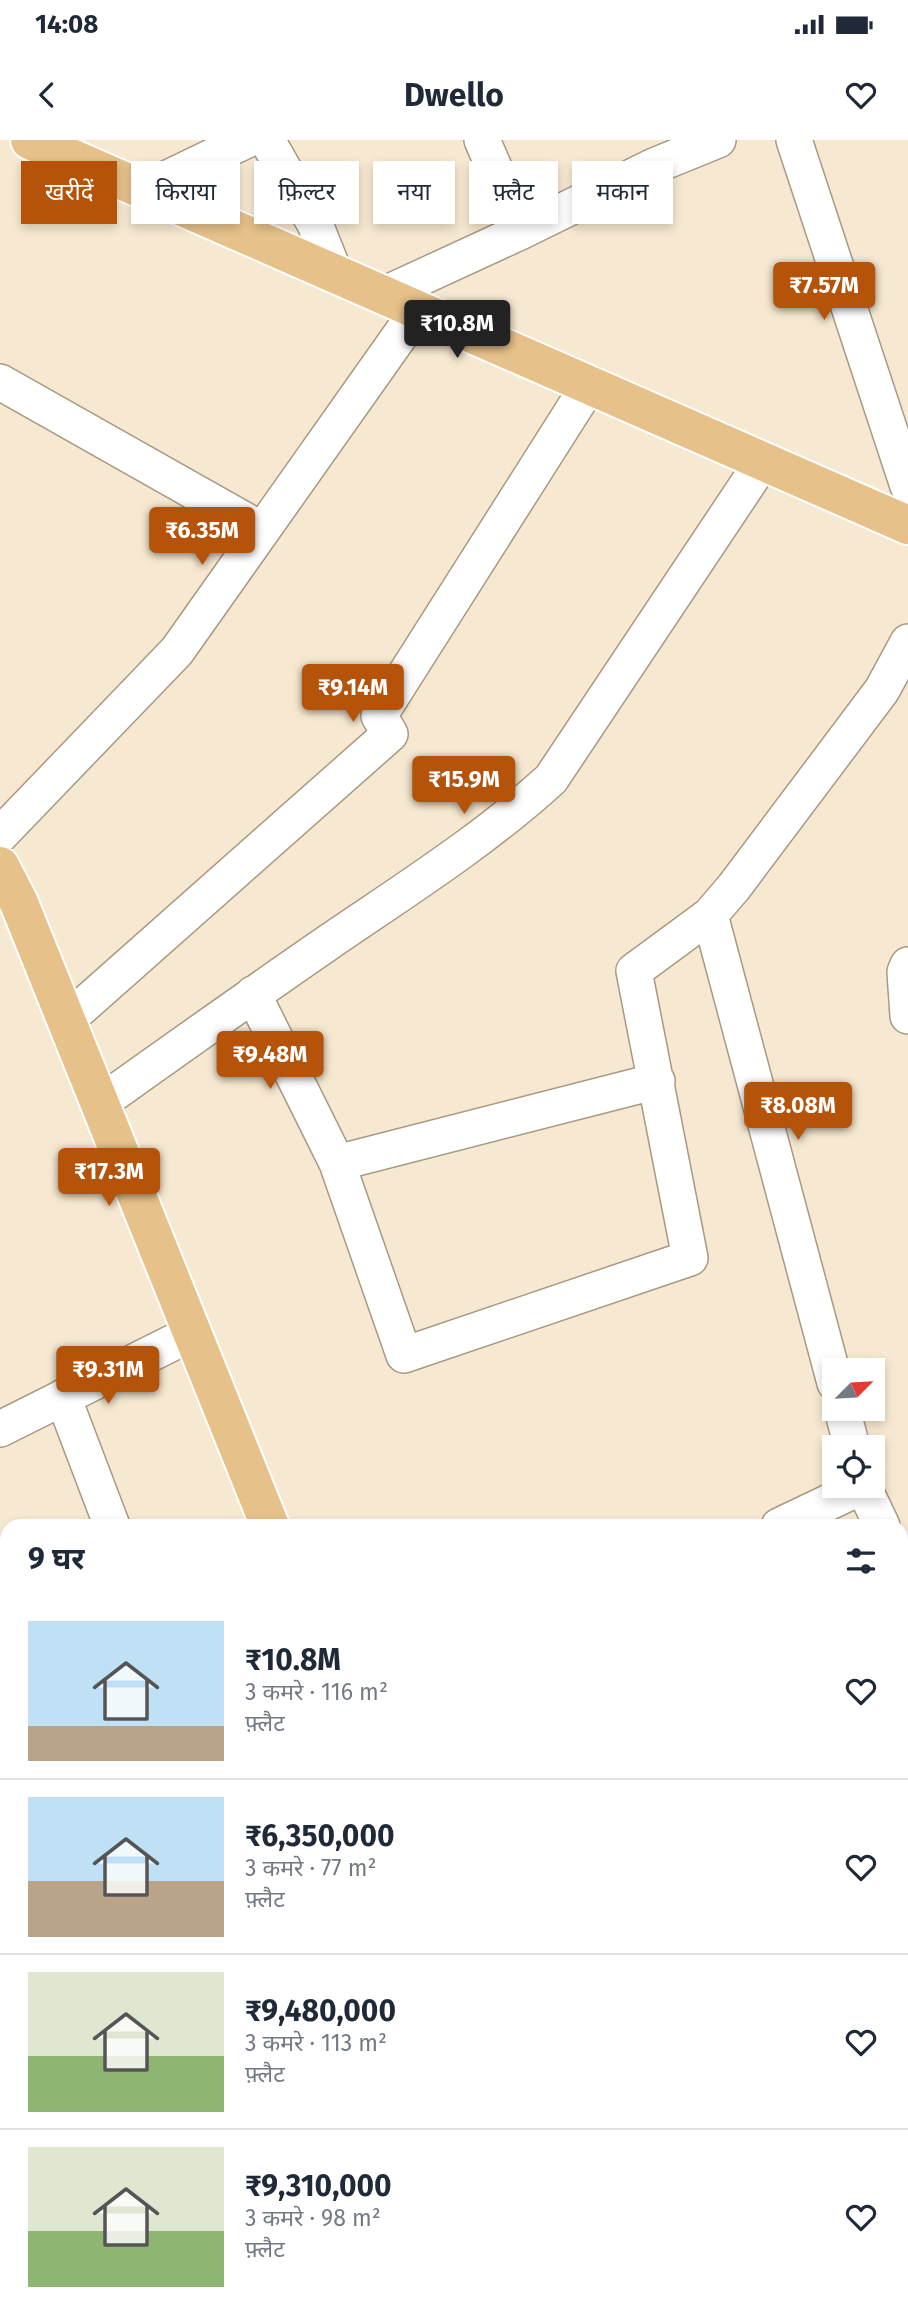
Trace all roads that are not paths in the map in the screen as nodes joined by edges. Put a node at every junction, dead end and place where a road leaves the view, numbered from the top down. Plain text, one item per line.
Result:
1 (30, 140) edge
2 (247, 140) edge
3 (267, 140) edge
4 (482, 140) edge
5 (719, 140) edge
6 (794, 140) edge
7 (204, 161) edge
8 (131, 184) edge
9 (221, 224) edge
10 (522, 231) junction
11 (335, 274) junction
12 (383, 295) junction
13 (418, 310) junction
14 (0, 382) edge
15 (589, 385) junction
16 (762, 461) junction
17 (908, 486) edge
18 (908, 525) edge
19 (262, 530) junction
20 (908, 642) edge
21 (0, 835) edge
22 (0, 866) edge
23 (710, 915) junction
24 (908, 965) edge
25 (253, 994) junction
26 (908, 1016) edge
27 (66, 1021) junction
28 (657, 1081) junction
29 (99, 1104) junction
30 (337, 1163) junction
31 (192, 1333) junction
32 (828, 1358) edge
33 (63, 1397) junction
34 (0, 1429) edge
35 (838, 1498) edge
36 (869, 1498) edge
37 (109, 1519) edge
38 (267, 1519) edge
39 (794, 1519) edge
40 (879, 1519) edge

1 - 8 main road
2 - 7 street
3 - 11 street
4 - 10 street
5 - 10 street
6 - 17 street
9 - 11 main road
10 - 12 street
11 - 12 main road
12 - 13 main road
13 - 15 main road
13 - 19 street
14 - 19 street
15 - 16 main road
15 - 27 street
16 - 18 main road
16 - 25 street
19 - 21 street
20 - 23 street
22 - 27 main road
23 - 28 street
23 - 32 street
24 - 26 street
25 - 29 street
25 - 30 street
27 - 29 main road
28 - 30 street
28 - 30 street
29 - 31 main road
31 - 33 street
31 - 38 main road
33 - 34 street
33 - 37 street
35 - 39 street
36 - 40 street

